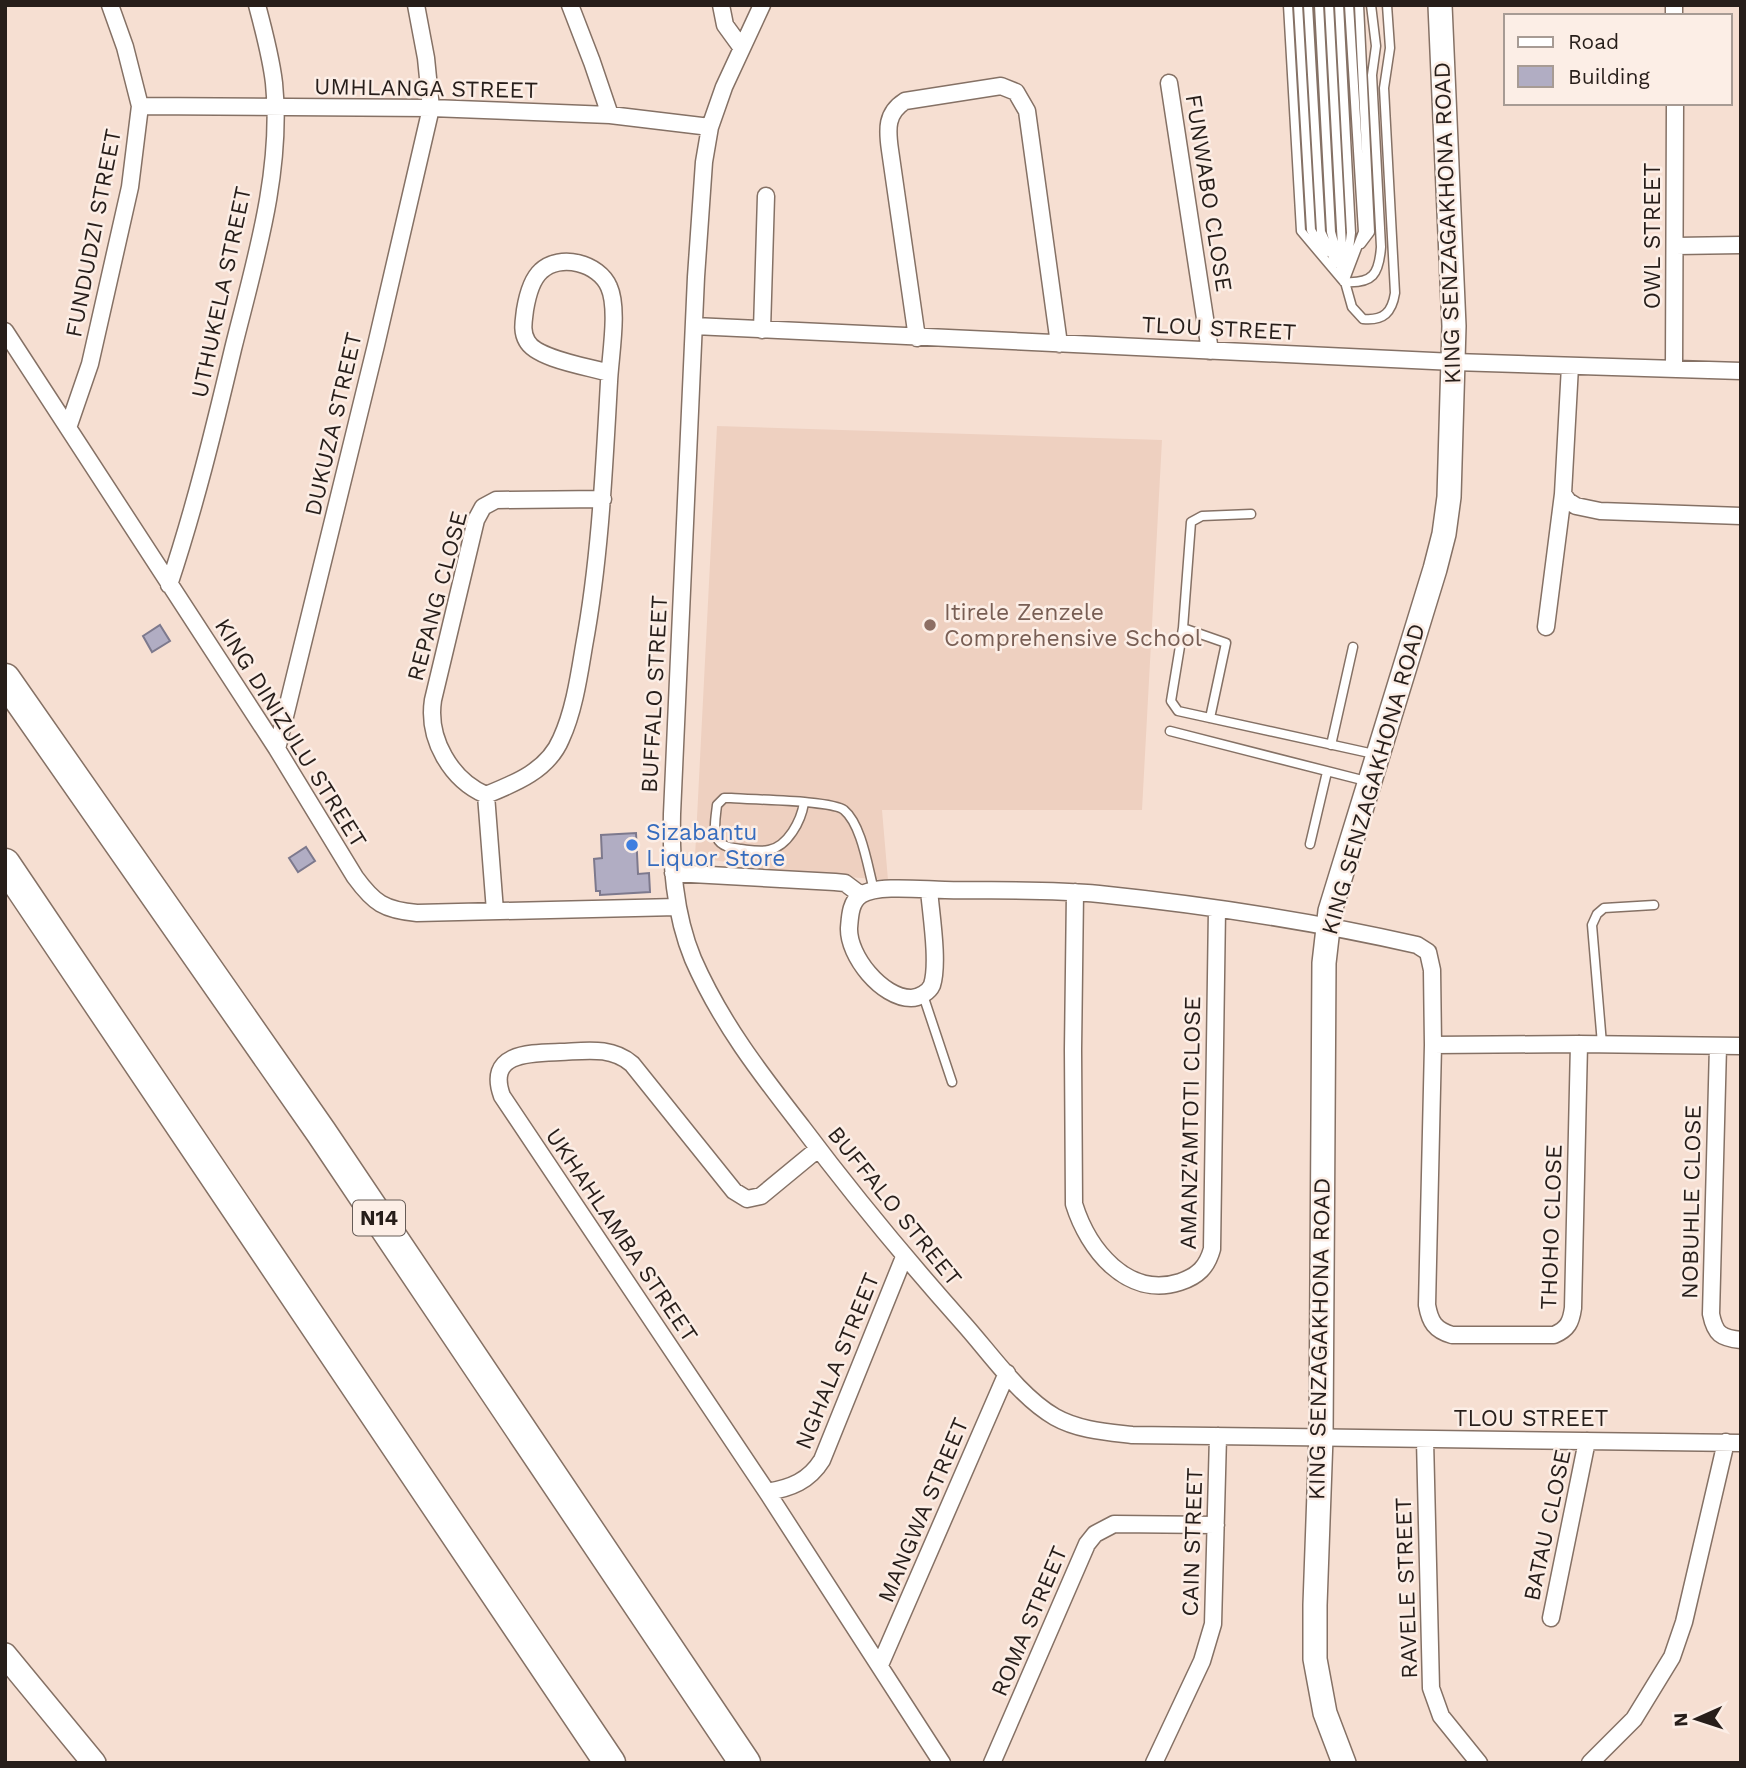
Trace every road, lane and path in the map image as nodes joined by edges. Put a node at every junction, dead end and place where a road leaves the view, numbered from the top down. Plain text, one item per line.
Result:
1 (110, 5) edge
2 (257, 5) edge
3 (416, 5) edge
4 (570, 5) edge
5 (721, 5) edge
6 (762, 5) edge
7 (1288, 5) edge
8 (1298, 5) edge
9 (1308, 5) edge
10 (1319, 5) edge
11 (1329, 5) edge
12 (1339, 5) edge
13 (1349, 5) edge
14 (1359, 5) edge
15 (1371, 5) edge
16 (1387, 5) edge
17 (1440, 5) edge
18 (741, 47) junction
19 (1169, 83) dead end
20 (1675, 105) edge
21 (140, 106) junction
22 (275, 107) junction
23 (431, 108) junction
24 (610, 115) junction
25 (710, 127) junction
26 (766, 196) dead end
27 (1741, 245) edge
28 (1676, 246) junction
29 (1355, 252) junction
30 (1344, 282) junction
31 (694, 326) junction
32 (762, 330) junction
33 (5, 331) edge
34 (917, 338) junction
35 (1059, 344) junction
36 (1210, 351) junction
37 (1454, 362) junction
38 (1570, 366) junction
39 (1674, 369) junction
40 (1741, 372) edge
41 (609, 373) junction
42 (68, 428) junction
43 (1563, 494) junction
44 (603, 499) junction
45 (1251, 513) dead end
46 (1741, 516) edge
47 (169, 585) junction
48 (1546, 627) dead end
49 (1183, 628) junction
50 (1353, 647) dead end
51 (6, 680) edge
52 (1210, 718) junction
53 (1170, 731) dead end
54 (1331, 746) junction
55 (277, 749) junction
56 (1377, 755) junction
57 (1327, 772) junction
58 (1369, 782) junction
59 (486, 795) junction
60 (804, 803) junction
61 (1310, 844) dead end
62 (5, 864) edge
63 (673, 873) junction
64 (929, 890) junction
65 (868, 892) junction
66 (1075, 892) junction
67 (1654, 905) dead end
68 (677, 907) junction
69 (1217, 909) junction
70 (495, 911) junction
71 (1327, 924) junction
72 (923, 995) junction
73 (1579, 1044) junction
74 (1602, 1044) junction
75 (1433, 1045) junction
76 (1718, 1046) junction
77 (1741, 1046) edge
78 (952, 1082) dead end
79 (818, 1149) junction
80 (904, 1256) junction
81 (1741, 1340) edge
82 (1007, 1373) junction
83 (1218, 1436) junction
84 (1321, 1437) junction
85 (1424, 1440) junction
86 (1587, 1441) junction
87 (1734, 1442) edge
88 (767, 1492) junction
89 (1216, 1525) junction
90 (1551, 1618) dead end
91 (5, 1655) edge
92 (880, 1665) junction
93 (94, 1763) edge
94 (610, 1763) edge
95 (745, 1763) edge
96 (942, 1763) edge
97 (992, 1763) edge
98 (1154, 1763) edge
99 (1344, 1763) edge
100 (1479, 1763) edge
101 (1590, 1763) edge

1 - 21 street, FUNDUDZI STREET
2 - 22 street, UTHUKELA STREET
3 - 23 street
4 - 24 street
5 - 18 street
6 - 18 street, BUFFALO STREET
7 - 30 lane
8 - 30 lane
9 - 30 lane
10 - 30 lane
11 - 30 lane
12 - 30 lane
13 - 29 lane
14 - 29 lane
15 - 30 lane
16 - 30 lane
17 - 37 street, KING SENZAGAKHONA ROAD
18 - 25 street, BUFFALO STREET
19 - 36 street, FUNWABO CLOSE
20 - 28 street, OWL STREET
21 - 22 street, UMHLANGA STREET
21 - 42 street, FUNDUDZI STREET
22 - 23 street, UMHLANGA STREET
22 - 47 street, UTHUKELA STREET
23 - 24 street, UMHLANGA STREET
23 - 55 street, DUKUZA STREET
24 - 25 street, UMHLANGA STREET
25 - 31 street, BUFFALO STREET
26 - 32 street
27 - 28 street
28 - 39 street, OWL STREET
29 - 30 lane
31 - 32 street, TLOU STREET
31 - 63 street, BUFFALO STREET
32 - 34 street, TLOU STREET
33 - 42 street, KING DINIZULU STREET
34 - 35 street, TLOU STREET
34 - 35 street
35 - 36 street, TLOU STREET
36 - 37 street, TLOU STREET
37 - 38 street, TLOU STREET
37 - 56 street, KING SENZAGAKHONA ROAD
38 - 39 street, TLOU STREET
38 - 43 street
39 - 40 street, TLOU STREET
41 - 41 street
41 - 44 street
42 - 47 street, KING DINIZULU STREET
43 - 46 street
43 - 48 street
44 - 59 street
44 - 59 street, REPANG CLOSE
45 - 49 lane
47 - 55 street, KING DINIZULU STREET
49 - 52 lane
49 - 52 lane
50 - 54 lane
51 - 95 highway, N14
52 - 54 lane
53 - 57 lane
54 - 56 lane
55 - 70 street, KING DINIZULU STREET
56 - 58 street, KING SENZAGAKHONA ROAD
57 - 58 lane
57 - 61 lane
58 - 71 street, KING SENZAGAKHONA ROAD
59 - 70 street
60 - 60 lane
60 - 65 lane
62 - 94 highway
63 - 65 street
63 - 68 street, BUFFALO STREET
64 - 65 street
64 - 66 street
64 - 72 street
65 - 72 street
66 - 69 street
66 - 69 street, AMANZ'AMTOTI CLOSE
67 - 74 lane
68 - 70 street, KING DINIZULU STREET
68 - 79 street, BUFFALO STREET
69 - 71 street
71 - 75 street
71 - 84 street, KING SENZAGAKHONA ROAD
72 - 78 lane
73 - 74 street
73 - 75 street
73 - 75 street, THOHO CLOSE
74 - 76 street
76 - 77 street
76 - 81 street, NOBUHLE CLOSE
79 - 80 street, BUFFALO STREET
79 - 88 street, UKHAHLAMBA STREET
80 - 82 street, BUFFALO STREET
80 - 88 street, NGHALA STREET
82 - 83 street, BUFFALO STREET
82 - 92 street, MANGWA STREET
83 - 84 street, BUFFALO STREET
83 - 89 street, CAIN STREET
84 - 85 street, TLOU STREET
84 - 99 street, KING SENZAGAKHONA ROAD
85 - 86 street, TLOU STREET
85 - 100 street, RAVELE STREET
86 - 87 street, TLOU STREET
86 - 90 street, BATAU CLOSE
87 - 101 street
88 - 92 street, UKHAHLAMBA STREET
89 - 97 street, ROMA STREET
89 - 98 street, CAIN STREET
91 - 93 street
92 - 96 street, UKHAHLAMBA STREET

